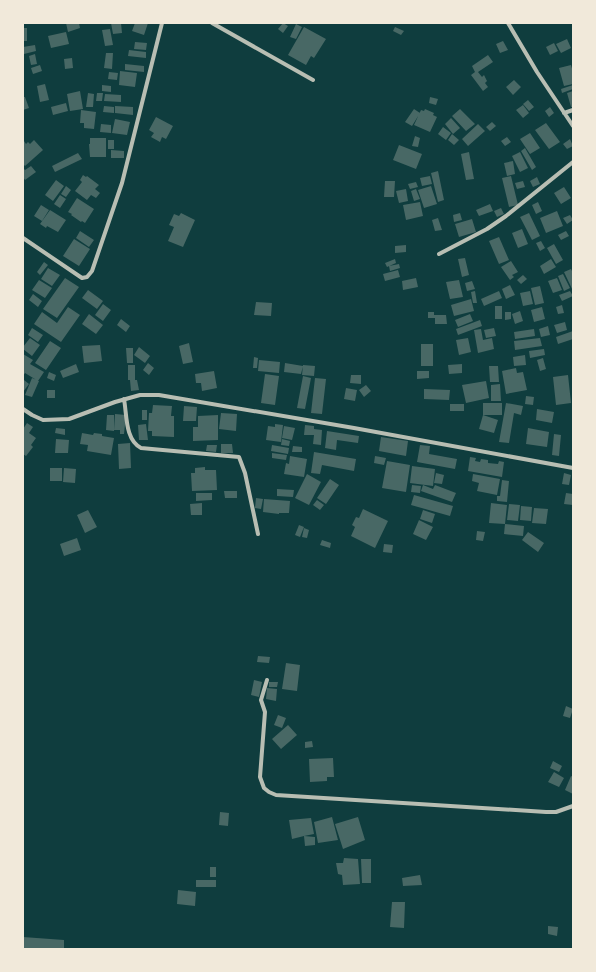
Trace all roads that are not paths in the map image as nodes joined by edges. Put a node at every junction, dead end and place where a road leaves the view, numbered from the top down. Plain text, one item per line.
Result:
1 (162, 23) edge
2 (212, 23) edge
3 (508, 23) edge
4 (313, 80) dead end
5 (573, 110) edge
6 (564, 113) junction
7 (573, 126) edge
8 (573, 162) edge
9 (23, 238) edge
10 (439, 254) dead end
11 (124, 399) junction
12 (23, 409) edge
13 (573, 468) edge
14 (258, 534) dead end
15 (267, 680) dead end
16 (573, 806) edge

1 - 9 street
2 - 4 street
3 - 6 street
5 - 6 street
6 - 7 street
8 - 10 street
11 - 12 street
11 - 13 street
11 - 14 street
15 - 16 street

